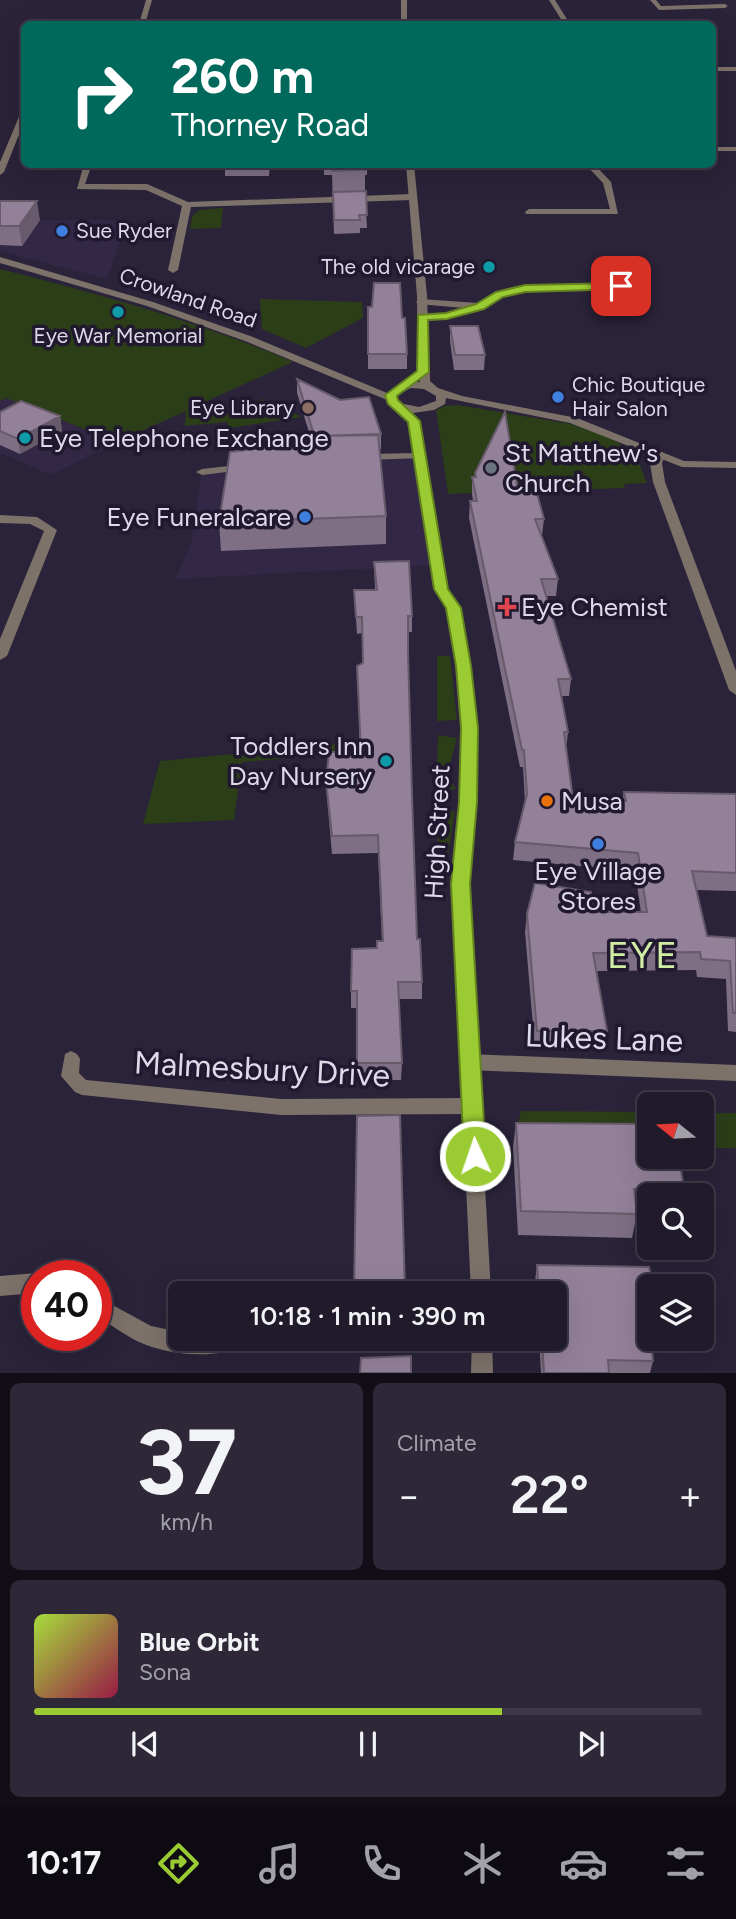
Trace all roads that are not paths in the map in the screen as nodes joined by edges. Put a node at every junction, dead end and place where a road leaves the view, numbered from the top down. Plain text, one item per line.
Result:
1 (149, 0) edge
2 (404, 0) edge
3 (552, 0) edge
4 (653, 0) edge
5 (725, 6) dead end
6 (659, 8) junction
7 (671, 19) dead end
8 (143, 21) edge
9 (404, 21) edge
10 (565, 21) edge
11 (716, 69) edge
12 (736, 69) edge
13 (21, 121) edge
14 (716, 149) edge
15 (736, 149) edge
16 (87, 168) edge
17 (410, 168) edge
18 (593, 168) edge
19 (0, 172) edge
20 (413, 197) junction
21 (187, 205) junction
22 (529, 212) dead end
23 (0, 260) edge
24 (173, 270) dead end
25 (621, 286) dead end
26 (421, 302) junction
27 (480, 306) junction
28 (422, 317) junction
29 (423, 372) junction
30 (436, 390) junction
31 (397, 391) junction
32 (459, 399) junction
33 (437, 405) junction
34 (416, 416) junction
35 (418, 456) junction
36 (659, 456) junction
37 (347, 458) edge
38 (736, 465) edge
39 (255, 466) edge
40 (202, 472) dead end
41 (0, 519) edge
42 (15, 614) junction
43 (0, 615) edge
44 (0, 656) edge
45 (736, 690) edge
46 (71, 1059) dead end
47 (469, 1062) junction
48 (736, 1073) edge
49 (472, 1106) junction
50 (480, 1281) edge
51 (21, 1284) edge
52 (0, 1286) edge
53 (112, 1313) edge
54 (168, 1339) edge
55 (482, 1351) edge
56 (482, 1373) edge

1 - 8 street
2 - 9 street
3 - 10 street
4 - 6 street
5 - 6 street
6 - 7 street
11 - 12 street
13 - 19 street
14 - 15 street
16 - 21 street
17 - 20 street
18 - 22 street
20 - 21 street
20 - 26 street
21 - 24 street
23 - 31 street, Crowland Road
25 - 27 street
26 - 27 street
26 - 28 street
27 - 28 street
28 - 29 street
29 - 30 street
29 - 31 street
30 - 31 street
30 - 32 street
30 - 33 street
31 - 34 street
32 - 33 street
32 - 36 street
33 - 34 street
34 - 35 street, High Street
35 - 37 street
35 - 47 street, High Street
36 - 38 street
36 - 45 street
39 - 40 street
41 - 42 street
42 - 43 street
42 - 44 street
46 - 49 street, Malmesbury Drive
47 - 48 street, Lukes Lane
47 - 49 street, High Street
49 - 50 street, High Street
51 - 52 street
53 - 54 street
55 - 56 street

